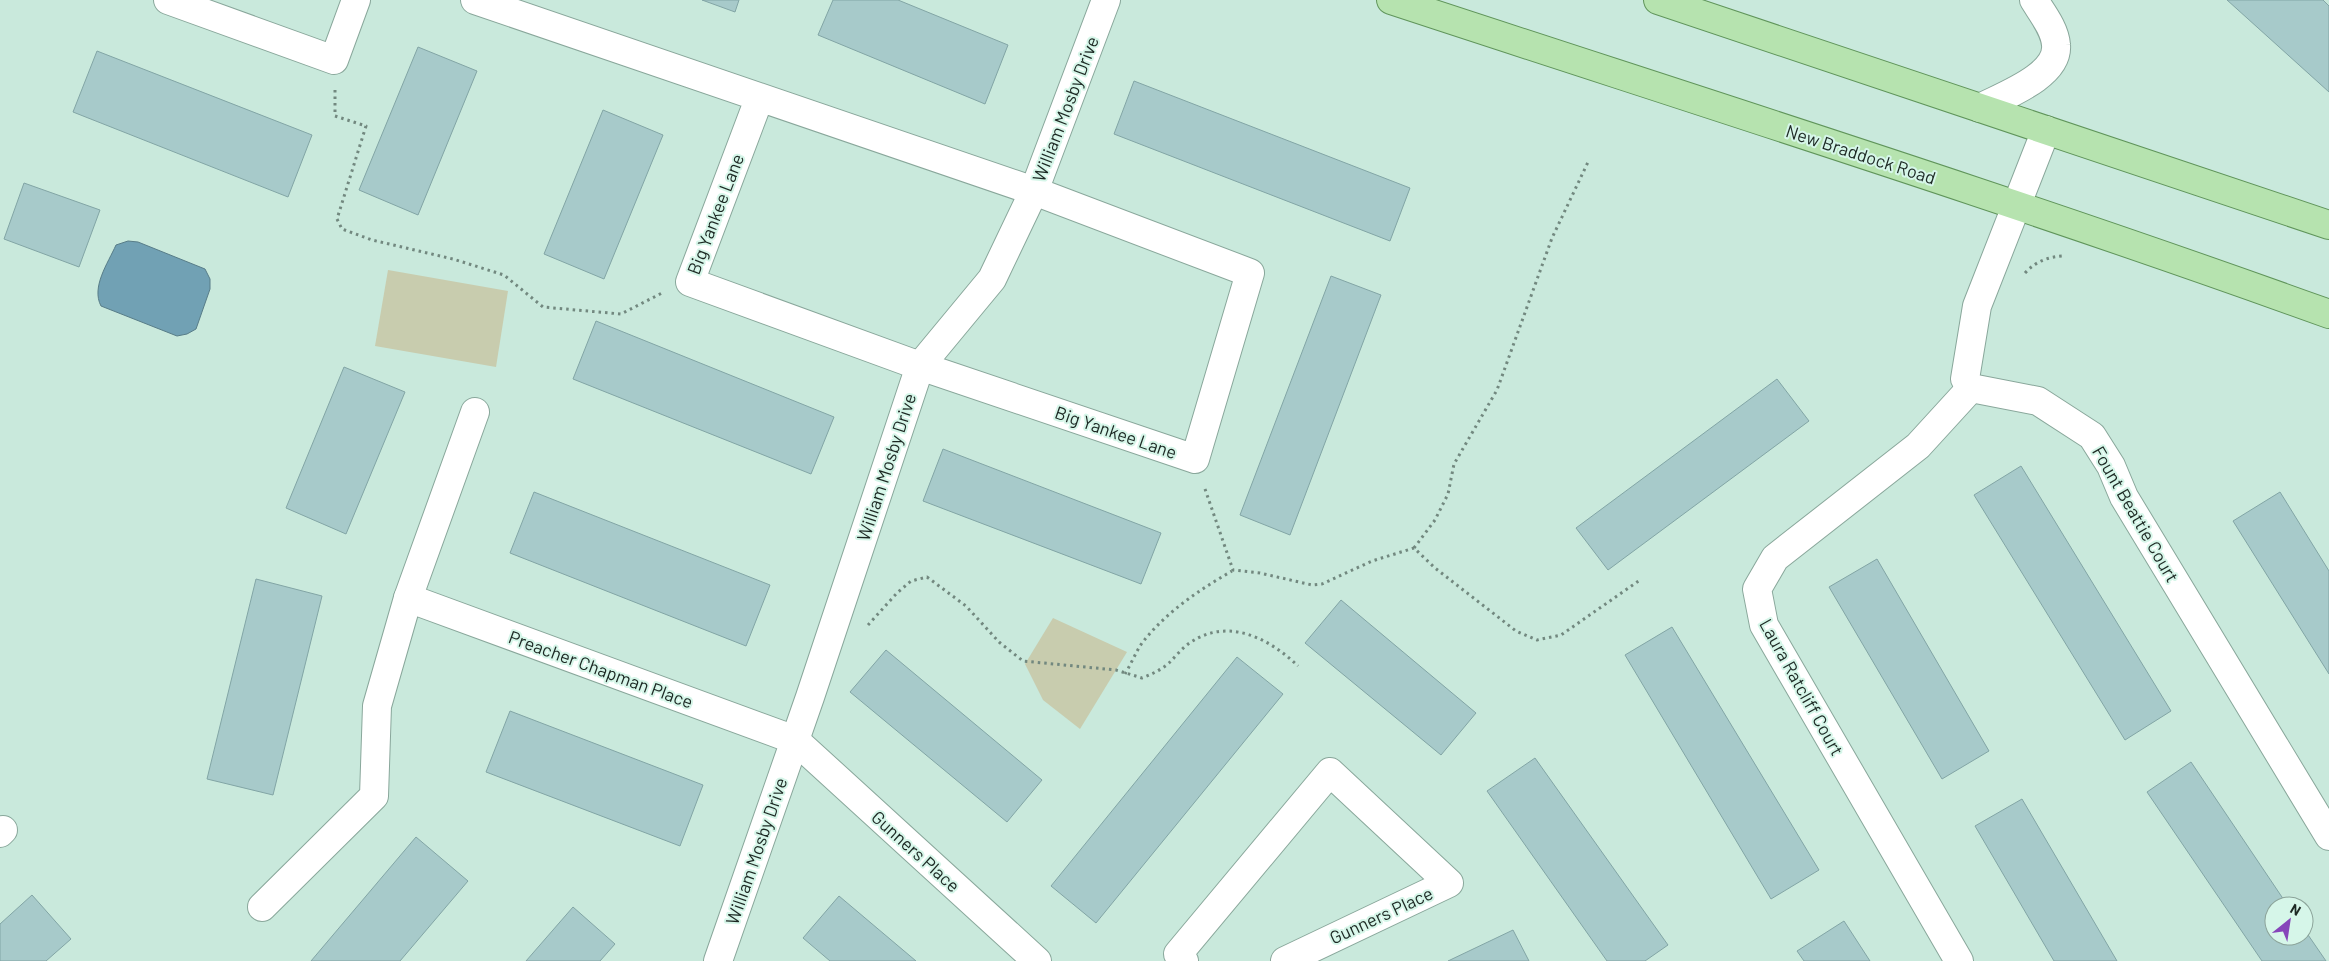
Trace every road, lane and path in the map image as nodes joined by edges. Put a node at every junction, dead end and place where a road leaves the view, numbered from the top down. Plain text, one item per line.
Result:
1 (168, 0) edge
2 (356, 0) edge
3 (475, 0) edge
4 (1106, 0) edge
5 (1391, 0) edge
6 (1658, 0) edge
7 (2034, 0) edge
8 (334, 60) junction
9 (759, 99) junction
10 (1980, 108) junction
11 (2046, 130) junction
12 (1589, 160) dead end
13 (1034, 191) junction
14 (2015, 205) junction
15 (2329, 225) edge
16 (2069, 256) dead end
17 (691, 278) junction
18 (2020, 280) dead end
19 (2329, 314) edge
20 (920, 366) junction
21 (1971, 388) junction
22 (475, 412) dead end
23 (1195, 459) junction
24 (1414, 548) junction
25 (1233, 570) junction
26 (1640, 580) dead end
27 (408, 598) junction
28 (862, 632) dead end
29 (1298, 666) dead end
30 (1125, 674) junction
31 (795, 740) junction
32 (2329, 836) edge
33 (262, 907) dead end
34 (718, 961) edge
35 (1037, 961) edge
36 (1184, 961) edge
37 (1285, 961) edge
38 (1959, 961) edge

1 - 8 street
2 - 8 street
3 - 9 street, Big Yankee Lane
4 - 13 street, William Mosby Drive
5 - 14 main road, New Braddock Road
6 - 10 main road
7 - 10 street
8 - 17 path
9 - 13 street, Big Yankee Lane
9 - 17 street, Big Yankee Lane
10 - 11 main road
11 - 14 street
11 - 15 main road
12 - 24 path
13 - 20 street, William Mosby Drive
13 - 23 street, Big Yankee Lane
14 - 19 main road, New Braddock Road
14 - 21 street
16 - 18 path
17 - 20 street, Big Yankee Lane
20 - 23 street, Big Yankee Lane
20 - 31 street, William Mosby Drive
21 - 32 street, Fount Beattie Court
21 - 38 street, Laura Ratcliff Court
22 - 27 street
23 - 25 path
24 - 25 path
24 - 26 path
25 - 30 path
27 - 31 street, Preacher Chapman Place
27 - 33 street
28 - 30 path
29 - 30 path
31 - 34 street, William Mosby Drive
31 - 35 street, Gunners Place
36 - 37 street, Gunners Place

